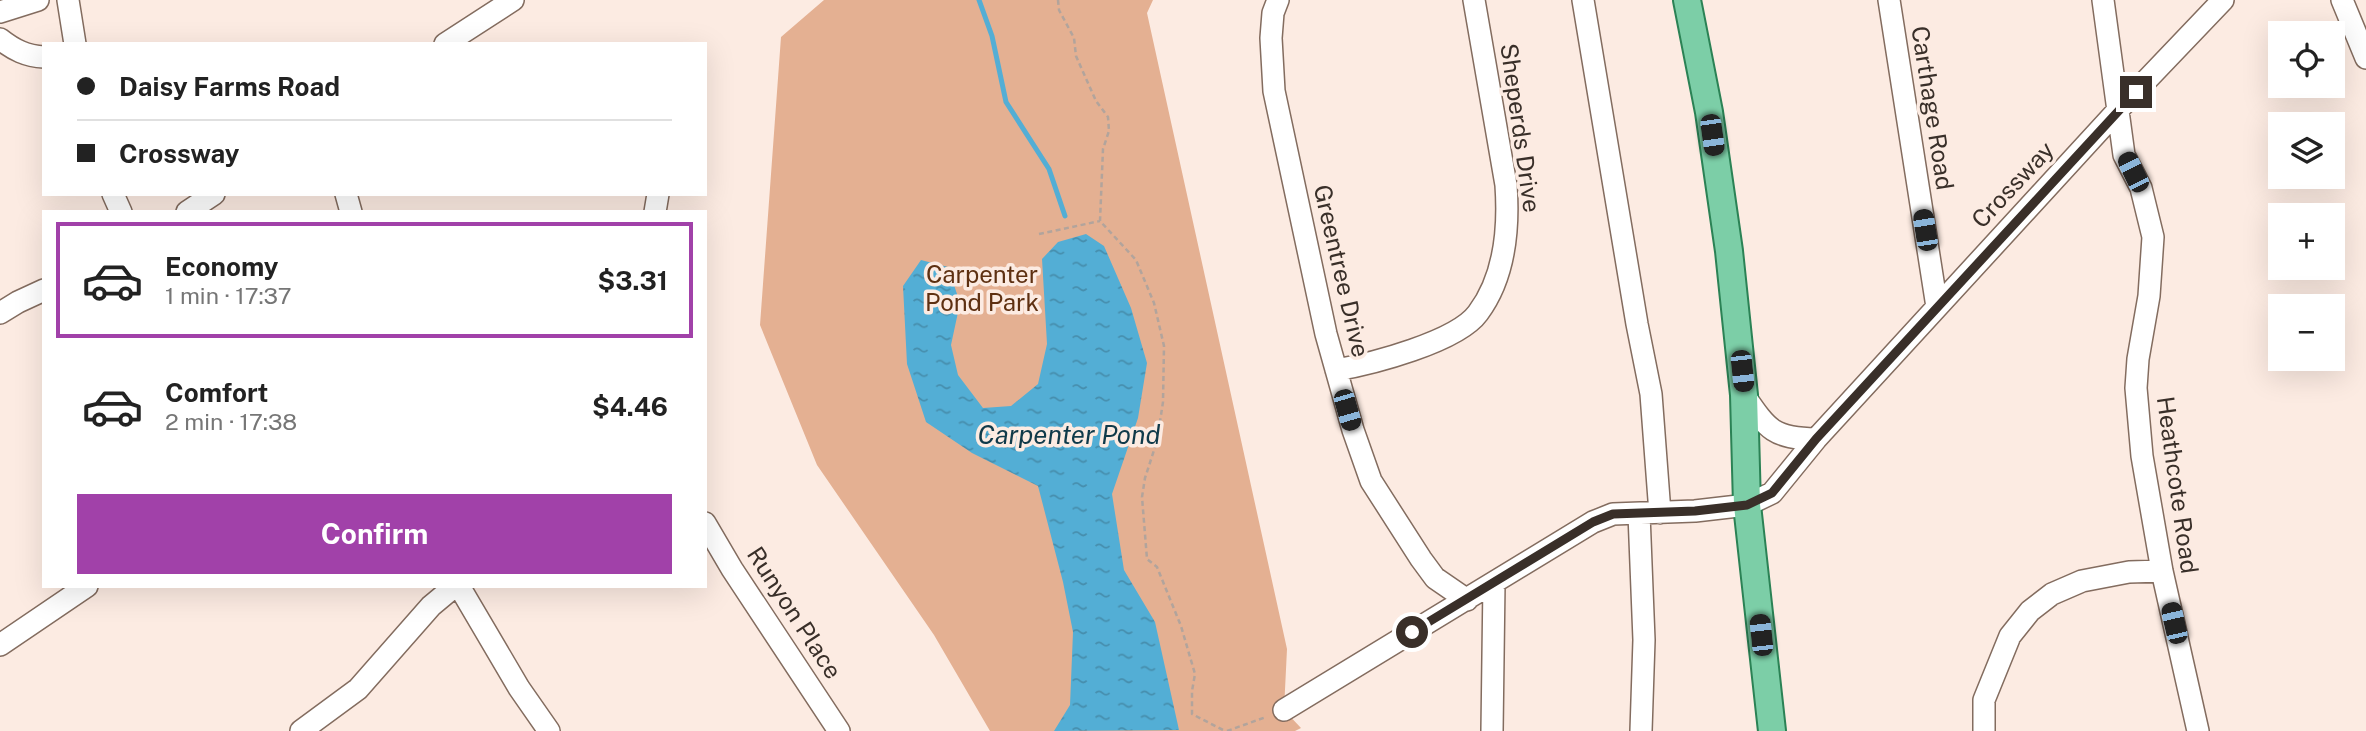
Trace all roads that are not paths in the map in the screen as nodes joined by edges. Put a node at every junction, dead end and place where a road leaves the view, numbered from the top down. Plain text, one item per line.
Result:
1 (38, 0) edge
2 (68, 0) edge
3 (513, 0) edge
4 (1278, 0) edge
5 (1474, 0) edge
6 (1583, 0) edge
7 (1687, 0) edge
8 (1889, 0) edge
9 (2104, 0) edge
10 (2223, 0) edge
11 (2342, 0) edge
12 (0, 12) edge
13 (0, 39) edge
14 (75, 42) edge
15 (448, 42) edge
16 (42, 57) edge
17 (2366, 58) edge
18 (2118, 110) junction
19 (211, 196) edge
20 (190, 210) edge
21 (42, 291) edge
22 (1937, 307) junction
23 (0, 313) edge
24 (1336, 370) junction
25 (1744, 395) junction
26 (1816, 439) junction
27 (1747, 505) junction
28 (1660, 513) junction
29 (1639, 514) junction
30 (707, 526) edge
31 (2162, 571) junction
32 (1494, 583) junction
33 (84, 588) edge
34 (454, 588) edge
35 (458, 588) edge
36 (1467, 600) junction
37 (0, 645) edge
38 (1284, 710) road end
39 (301, 731) edge
40 (549, 731) edge
41 (839, 731) edge
42 (1492, 731) edge
43 (1641, 731) edge
44 (1772, 731) edge
45 (1984, 731) edge
46 (2198, 731) edge

1 - 12 street
2 - 14 street
3 - 15 street
4 - 24 street, Greentree Drive
5 - 24 street, Sheperds Drive
6 - 28 street
7 - 25 main road
8 - 22 street, Carthage Road
9 - 18 street, Heathcote Road
10 - 18 street, Crossway
11 - 17 street
13 - 16 street
18 - 22 street, Crossway
18 - 31 street, Heathcote Road
19 - 20 street
21 - 23 street
22 - 26 street, Crossway
24 - 36 street, Greentree Drive
25 - 26 street
25 - 27 main road
26 - 27 street, Crossway
27 - 28 street
27 - 44 main road
28 - 29 street
29 - 32 street
29 - 43 street
30 - 41 street, Runyon Place
31 - 45 street
31 - 46 street, Heathcote Road
32 - 36 street
32 - 42 street
33 - 37 street
34 - 39 street
35 - 40 street
36 - 38 street

